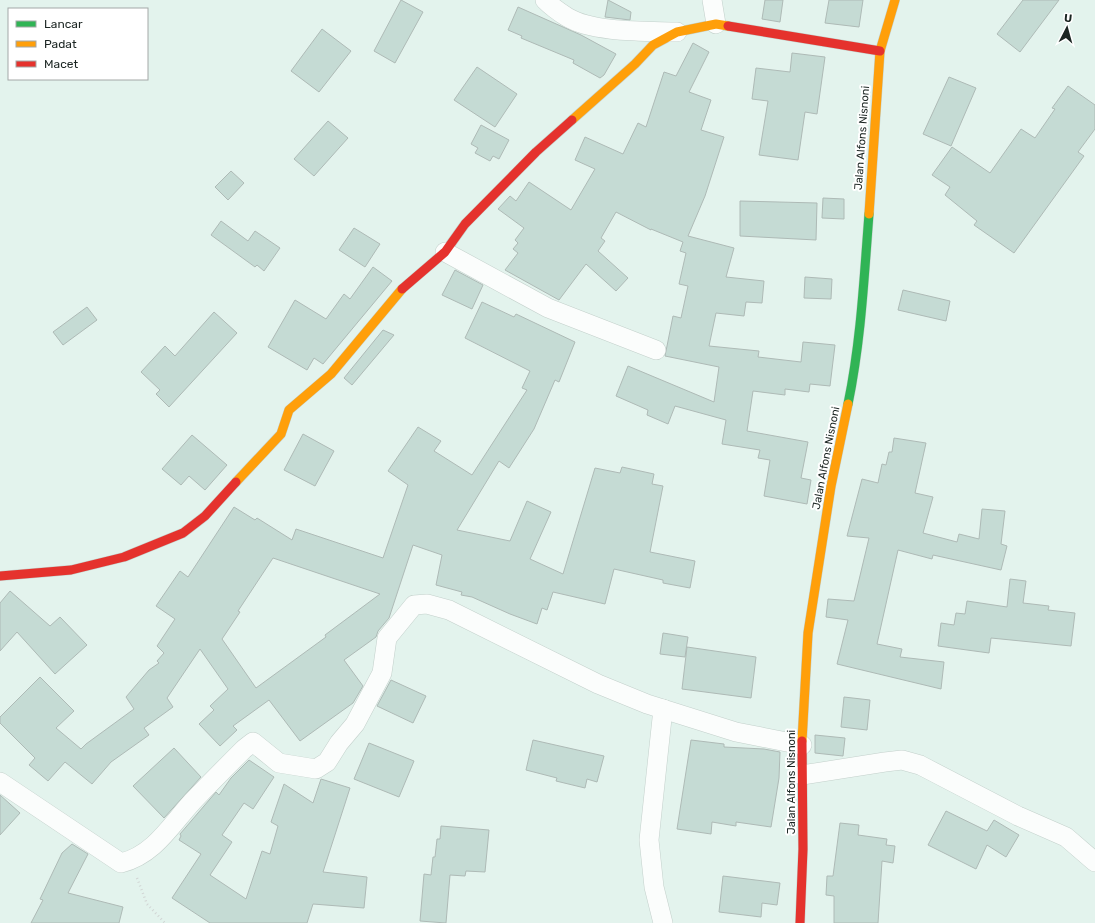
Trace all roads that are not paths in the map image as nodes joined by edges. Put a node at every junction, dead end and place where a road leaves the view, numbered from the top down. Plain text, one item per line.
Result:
1 (544, 0) edge
2 (712, 0) edge
3 (895, 0) edge
4 (716, 24) junction
5 (677, 32) junction
6 (880, 52) junction
7 (444, 252) junction
8 (656, 350) dead end
9 (0, 576) edge
10 (663, 709) junction
11 (802, 745) junction
12 (802, 776) junction
13 (0, 782) edge
14 (1095, 862) edge
15 (663, 923) edge
16 (800, 923) edge

1 - 5 street
2 - 4 street
3 - 6 street, Jalan Alfons Nisnoni
4 - 5 street
4 - 6 street
5 - 7 street
6 - 11 street, Jalan Alfons Nisnoni
7 - 8 street
7 - 9 street
10 - 11 street
10 - 13 street
10 - 15 street
11 - 12 street, Jalan Alfons Nisnoni
12 - 14 street
12 - 16 street, Jalan Alfons Nisnoni

